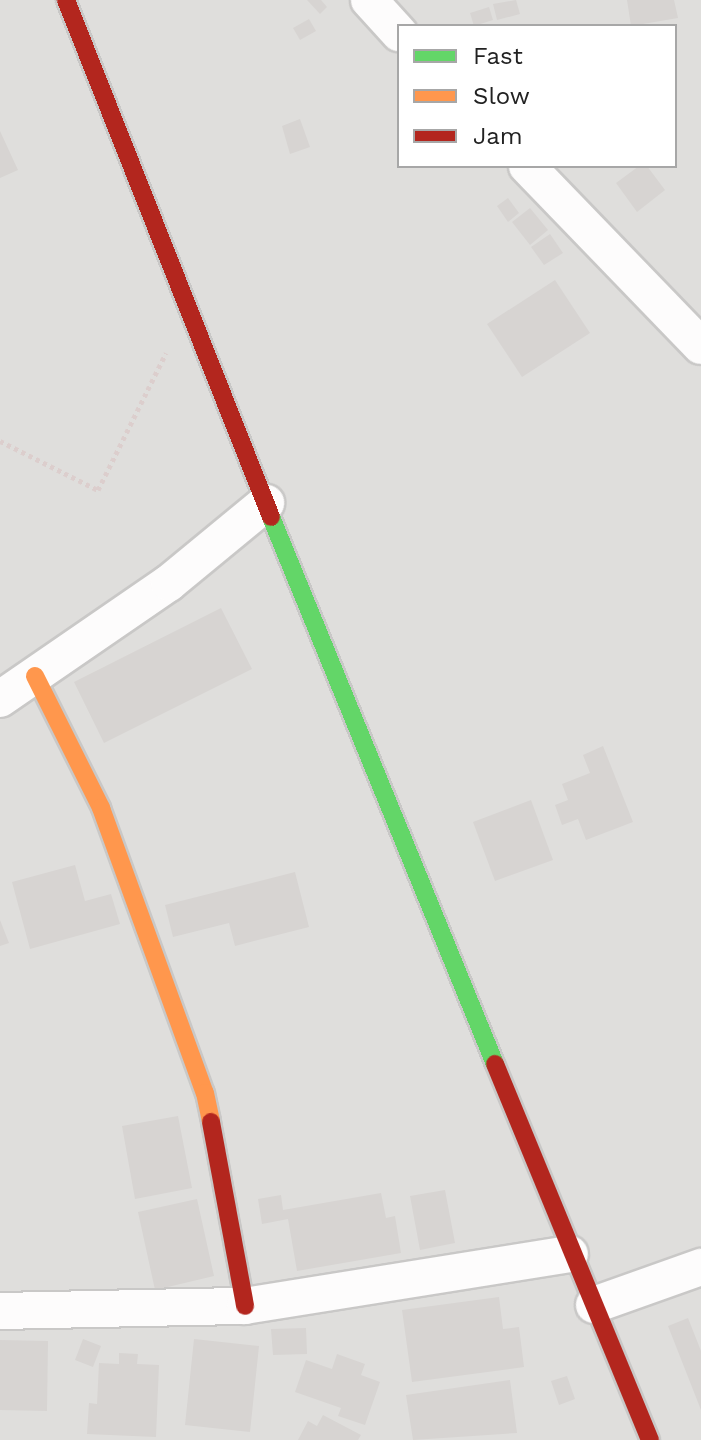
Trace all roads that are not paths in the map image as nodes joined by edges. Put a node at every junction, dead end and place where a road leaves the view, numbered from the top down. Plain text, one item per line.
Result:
1 (66, 0) edge
2 (369, 0) edge
3 (397, 31) edge
4 (529, 168) edge
5 (701, 346) edge
6 (266, 503) junction
7 (35, 676) junction
8 (0, 699) edge
9 (570, 1254) junction
10 (701, 1267) edge
11 (594, 1305) junction
12 (245, 1306) junction
13 (0, 1311) edge
14 (650, 1440) edge

1 - 6 street
2 - 3 street
4 - 5 street
6 - 7 street
6 - 9 street
7 - 8 street
7 - 12 street
9 - 11 street
9 - 12 street
10 - 11 street
11 - 14 street
12 - 13 street

